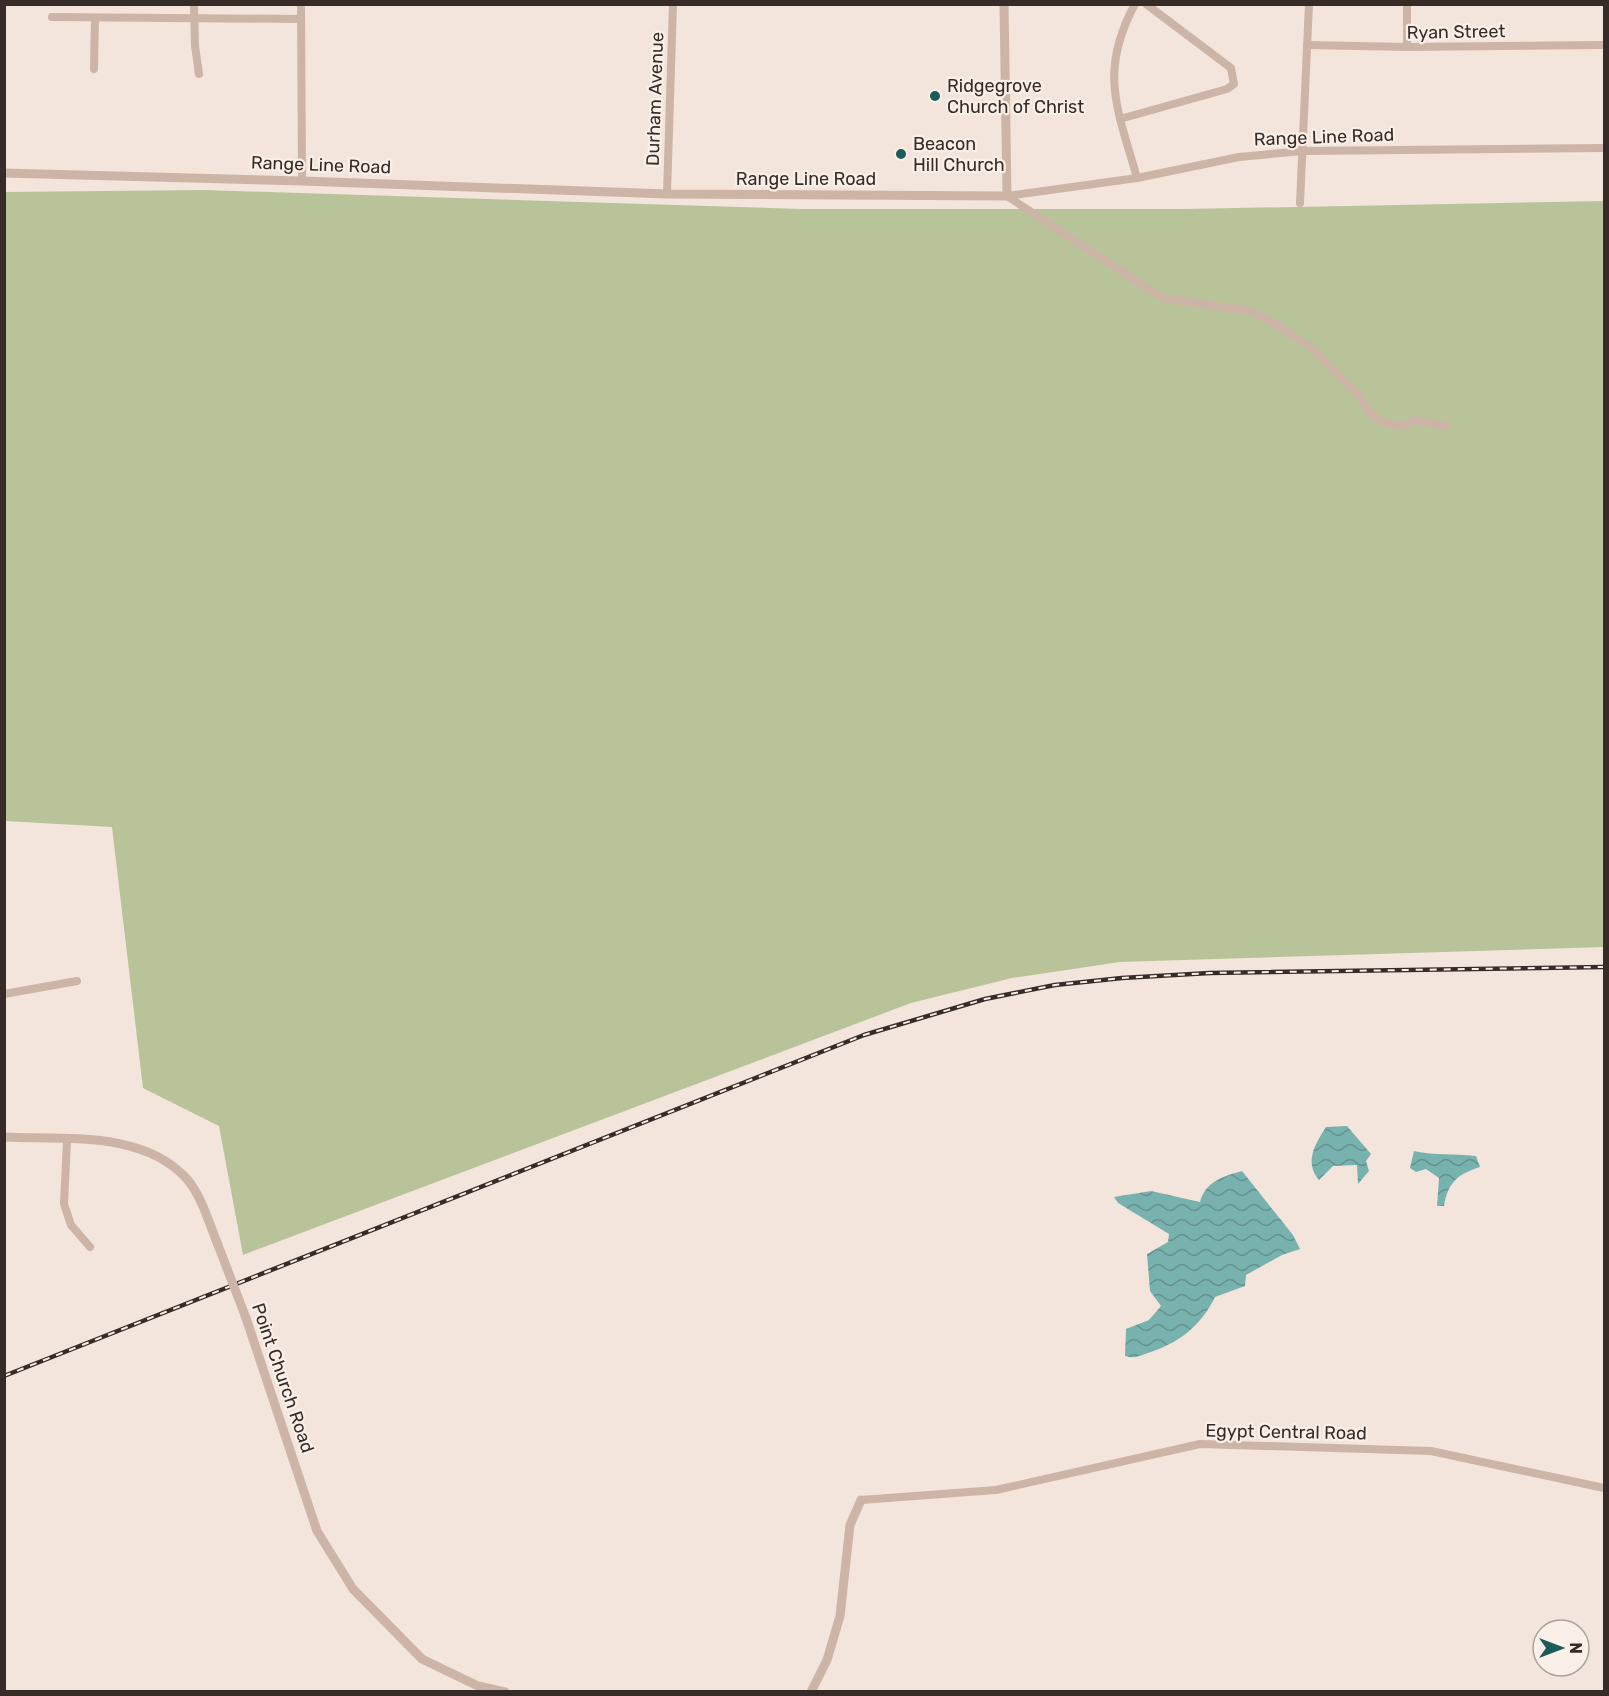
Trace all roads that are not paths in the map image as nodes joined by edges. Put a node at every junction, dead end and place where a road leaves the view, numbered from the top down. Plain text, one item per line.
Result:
1 (194, 4) edge
2 (301, 4) edge
3 (673, 4) edge
4 (1004, 4) edge
5 (1135, 4) edge
6 (1146, 4) edge
7 (1309, 4) edge
8 (1407, 4) edge
9 (52, 17) dead end
10 (95, 18) junction
11 (194, 19) junction
12 (301, 19) junction
13 (1307, 45) junction
14 (1605, 45) edge
15 (1407, 47) junction
16 (94, 69) dead end
17 (199, 74) dead end
18 (1120, 119) junction
19 (1605, 148) edge
20 (1303, 151) junction
21 (4, 173) edge
22 (1137, 178) junction
23 (302, 181) junction
24 (667, 194) junction
25 (1007, 196) junction
26 (1300, 203) dead end
27 (1446, 426) dead end
28 (77, 981) dead end
29 (4, 994) edge
30 (4, 1137) edge
31 (67, 1140) junction
32 (90, 1247) dead end
33 (1605, 1488) edge
34 (861, 1500) joint
35 (506, 1692) edge
36 (811, 1692) edge

1 - 11 street
2 - 12 street
3 - 24 street, Durham Avenue
4 - 25 street
5 - 18 street
6 - 18 street
7 - 13 street
8 - 15 street
9 - 10 street
10 - 11 street
10 - 16 street
11 - 12 street
11 - 17 street
12 - 23 street
13 - 15 street, Ryan Street
13 - 20 street
14 - 15 street, Ryan Street
18 - 22 street
19 - 20 street, Range Line Road
20 - 22 street, Range Line Road
20 - 26 street
21 - 23 street, Range Line Road
22 - 25 street, Range Line Road
23 - 24 street, Range Line Road
24 - 25 street, Range Line Road
25 - 27 street
28 - 29 street
30 - 31 street, Point Church Road
31 - 32 street
31 - 35 street, Point Church Road, bridge
33 - 34 street, Egypt Central Road
34 - 36 street

